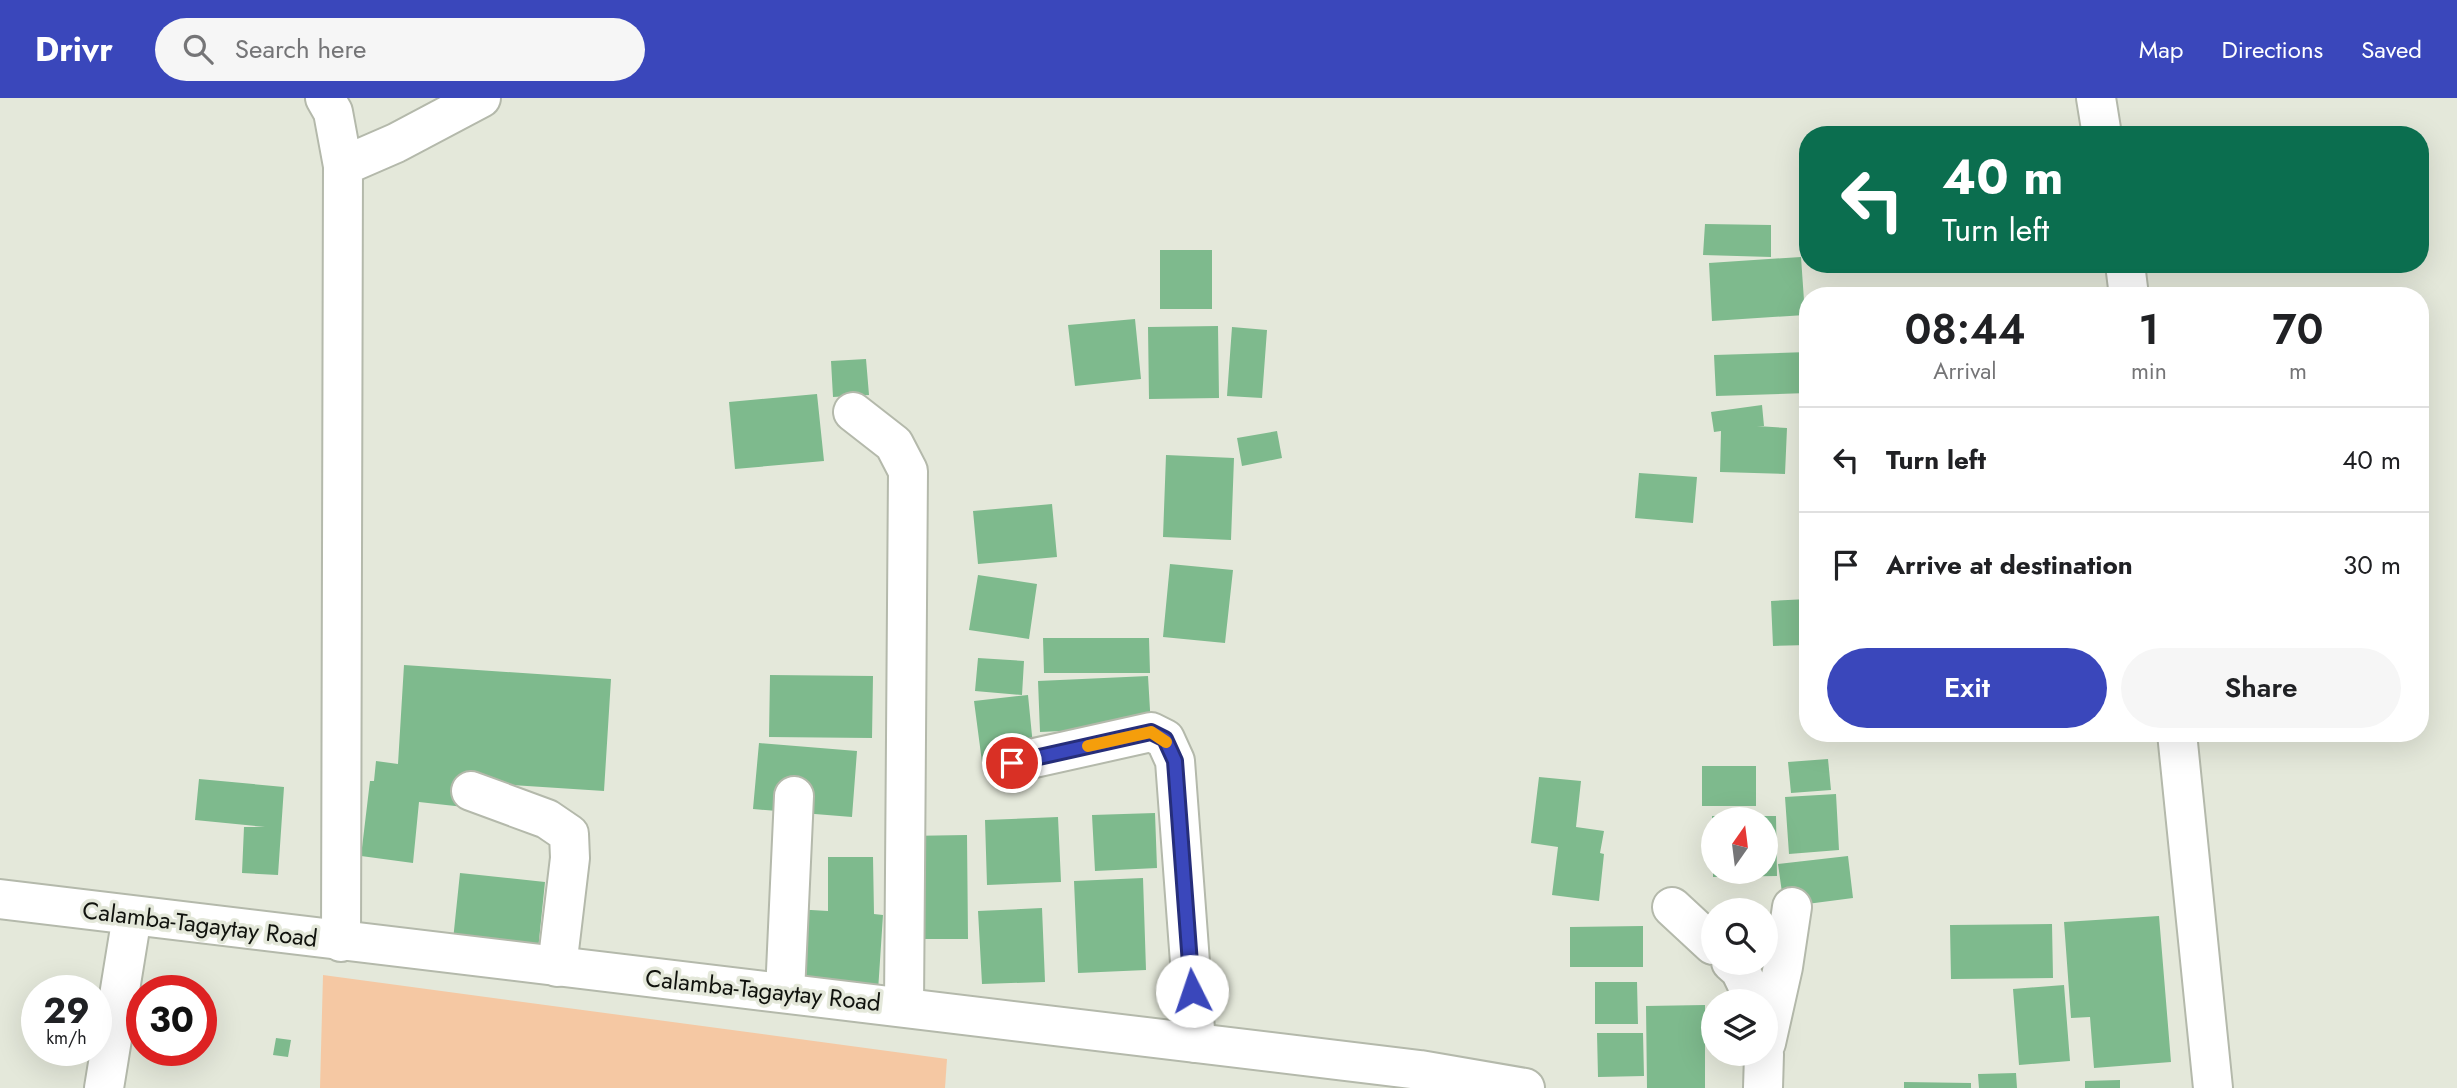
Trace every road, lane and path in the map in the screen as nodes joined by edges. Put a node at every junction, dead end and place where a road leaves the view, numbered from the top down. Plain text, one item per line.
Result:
1 (325, 98) edge
2 (481, 98) edge
3 (2096, 98) edge
4 (2101, 126) edge
5 (343, 166) junction
6 (853, 412) dead end
7 (2177, 742) edge
8 (1012, 763) dead end
9 (471, 791) dead end
10 (794, 796) dead end
11 (0, 900) edge
12 (1672, 907) dead end
13 (1792, 907) dead end
14 (132, 916) junction
15 (1701, 934) edge
16 (341, 942) junction
17 (557, 967) junction
18 (1778, 989) edge
19 (785, 993) junction
20 (904, 1006) junction
21 (1196, 1042) junction
22 (1764, 1066) edge
23 (1420, 1079) edge
24 (104, 1088) edge
25 (1524, 1088) edge
26 (1763, 1088) edge
27 (2213, 1088) edge

1 - 5 street
2 - 5 street
3 - 4 street
5 - 16 street
6 - 20 street
7 - 27 street
8 - 21 street
9 - 17 street
10 - 19 street
11 - 14 street, Calamba-Tagaytay Road
12 - 15 street
13 - 18 street
14 - 16 street, Calamba-Tagaytay Road
14 - 24 street
16 - 17 street, Calamba-Tagaytay Road
17 - 19 street, Calamba-Tagaytay Road
19 - 20 street, Calamba-Tagaytay Road
20 - 21 street, Calamba-Tagaytay Road
21 - 23 street, Calamba-Tagaytay Road
22 - 26 street
23 - 25 street, Calamba-Tagaytay Road

